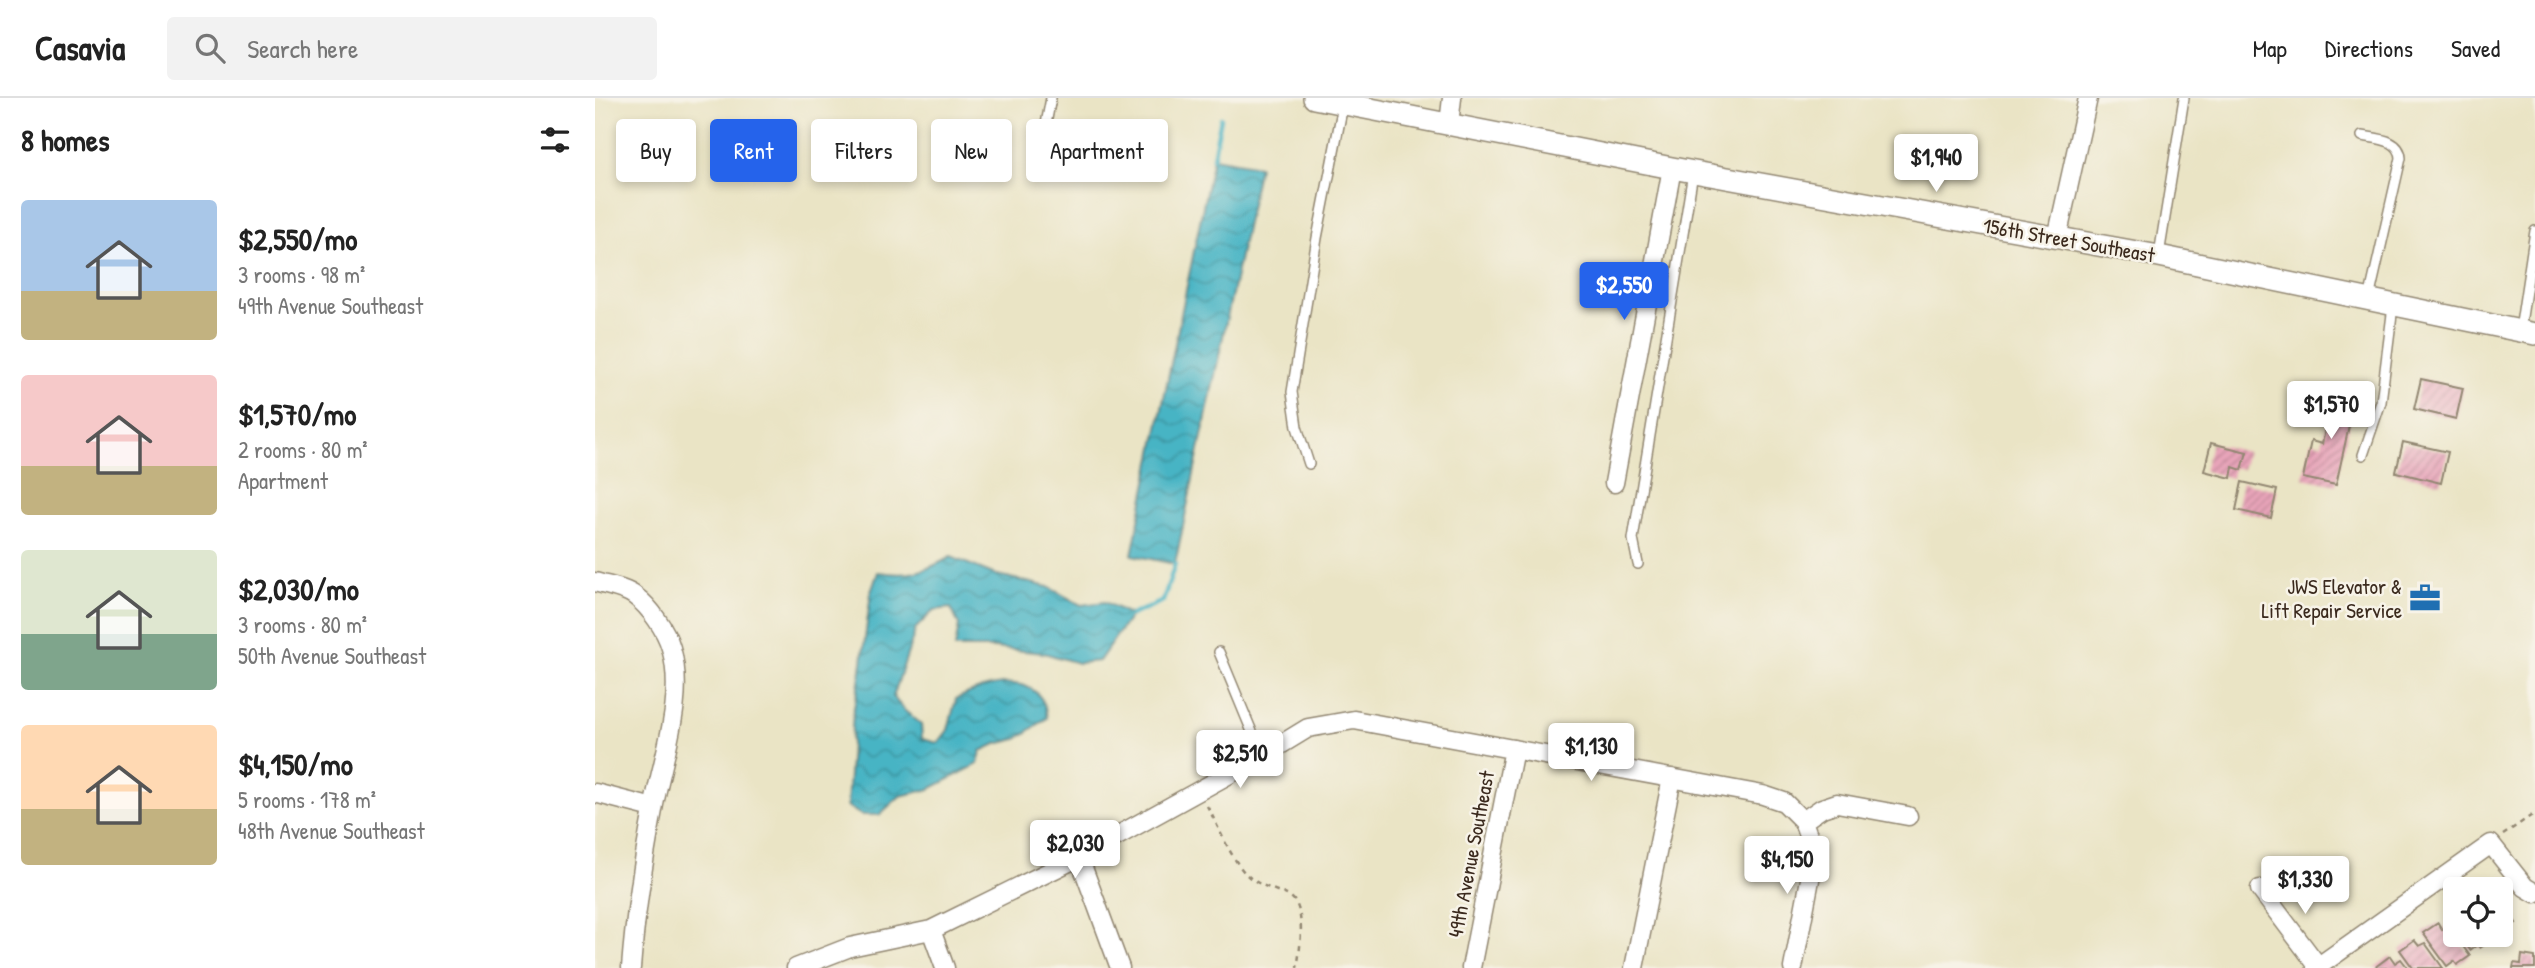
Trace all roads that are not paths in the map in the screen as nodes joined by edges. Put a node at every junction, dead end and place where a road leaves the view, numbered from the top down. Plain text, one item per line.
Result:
1 (1051, 98) edge
2 (1314, 98) edge
3 (1452, 98) edge
4 (2088, 98) edge
5 (2184, 98) edge
6 (1343, 103) junction
7 (1047, 119) edge
8 (1449, 124) junction
9 (2362, 136) dead end
10 (1683, 170) junction
11 (2535, 231) edge
12 (2057, 238) junction
13 (2159, 256) junction
14 (2369, 299) junction
15 (2394, 304) junction
16 (2528, 332) edge
17 (2363, 455) dead end
18 (1309, 464) dead end
19 (1614, 484) dead end
20 (1638, 564) dead end
21 (595, 582) edge
22 (1219, 652) dead end
23 (1514, 749) junction
24 (1262, 756) junction
25 (1672, 778) junction
26 (595, 793) edge
27 (653, 808) junction
28 (1908, 816) dead end
29 (1803, 821) junction
30 (1079, 857) junction
31 (2260, 889) dead end
32 (2535, 893) edge
33 (931, 930) junction
34 (2317, 967) edge
35 (631, 968) edge
36 (796, 968) edge
37 (945, 968) edge
38 (1119, 968) edge
39 (1471, 968) edge
40 (1634, 968) edge
41 (1793, 968) edge

1 - 7 lane
2 - 6 street, 156th Street Southeast
3 - 8 street
4 - 12 street
5 - 13 lane
6 - 8 street, 156th Street Southeast
6 - 18 lane
8 - 10 street, 156th Street Southeast
9 - 14 lane
10 - 12 street, 156th Street Southeast
10 - 19 street
10 - 20 lane
11 - 16 lane
12 - 13 street, 156th Street Southeast
13 - 14 street, 156th Street Southeast
14 - 15 street, 156th Street Southeast
15 - 16 street, 156th Street Southeast
15 - 17 lane
21 - 27 street
22 - 24 lane
23 - 24 street
23 - 25 street
23 - 39 street, 49th Avenue Southeast
24 - 30 street
25 - 29 street
25 - 40 street
26 - 27 street
27 - 35 street
28 - 29 street
29 - 41 street
30 - 33 street
30 - 38 street
31 - 34 street
32 - 34 street
33 - 36 street
33 - 37 street

